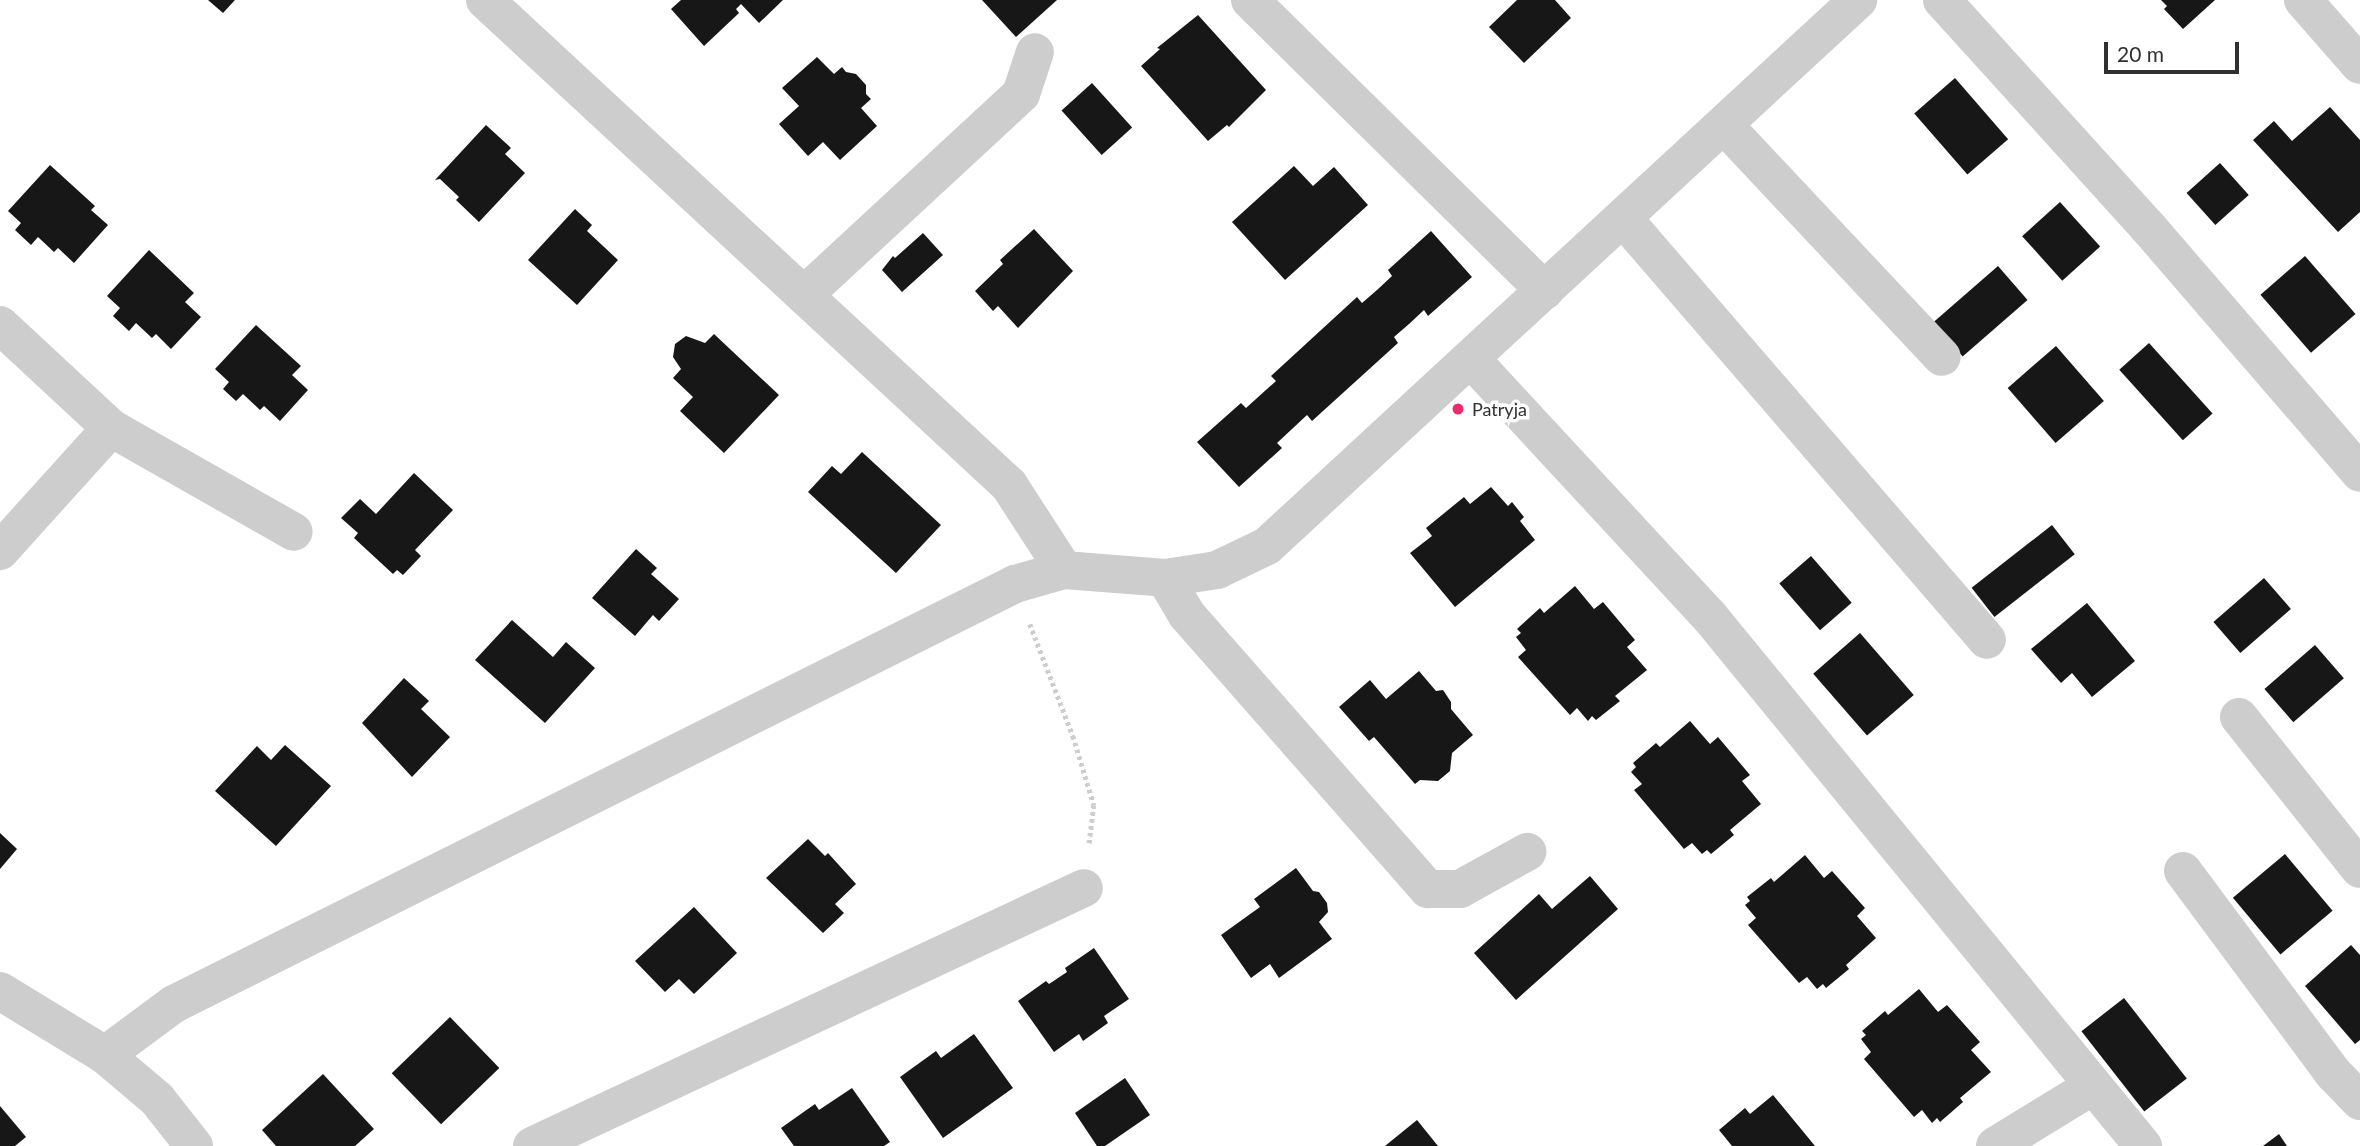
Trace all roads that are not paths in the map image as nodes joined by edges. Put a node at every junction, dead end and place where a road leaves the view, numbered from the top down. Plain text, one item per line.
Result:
1 (485, 0) edge
2 (1250, 0) edge
3 (1858, 0) edge
4 (1942, 0) edge
5 (2303, 0) edge
6 (1035, 52) dead end
7 (2360, 65) edge
8 (1724, 125) junction
9 (1623, 218) junction
10 (1545, 291) junction
11 (804, 295) junction
12 (0, 325) edge
13 (1942, 357) dead end
14 (1471, 359) junction
15 (111, 428) junction
16 (2360, 473) edge
17 (294, 531) dead end
18 (0, 551) edge
19 (1064, 570) junction
20 (1165, 578) junction
21 (1987, 640) dead end
22 (2239, 717) dead end
23 (1527, 852) dead end
24 (2360, 869) edge
25 (2183, 871) dead end
26 (1084, 888) road end
27 (0, 991) edge
28 (106, 1055) junction
29 (2093, 1086) junction
30 (2360, 1101) edge
31 (194, 1146) edge
32 (532, 1146) edge
33 (1995, 1146) edge
34 (2143, 1146) edge

1 - 11 street
2 - 10 street
3 - 8 street
4 - 16 street
5 - 7 street
6 - 11 street
8 - 9 street
8 - 13 street
9 - 10 street
9 - 21 street
10 - 14 street
11 - 19 street
12 - 15 street
14 - 20 street
14 - 29 street
15 - 17 street
15 - 18 street
19 - 20 street
19 - 28 street
20 - 23 street
22 - 24 street
25 - 30 street
26 - 32 street
27 - 28 street
28 - 31 street
29 - 33 street
29 - 34 street

